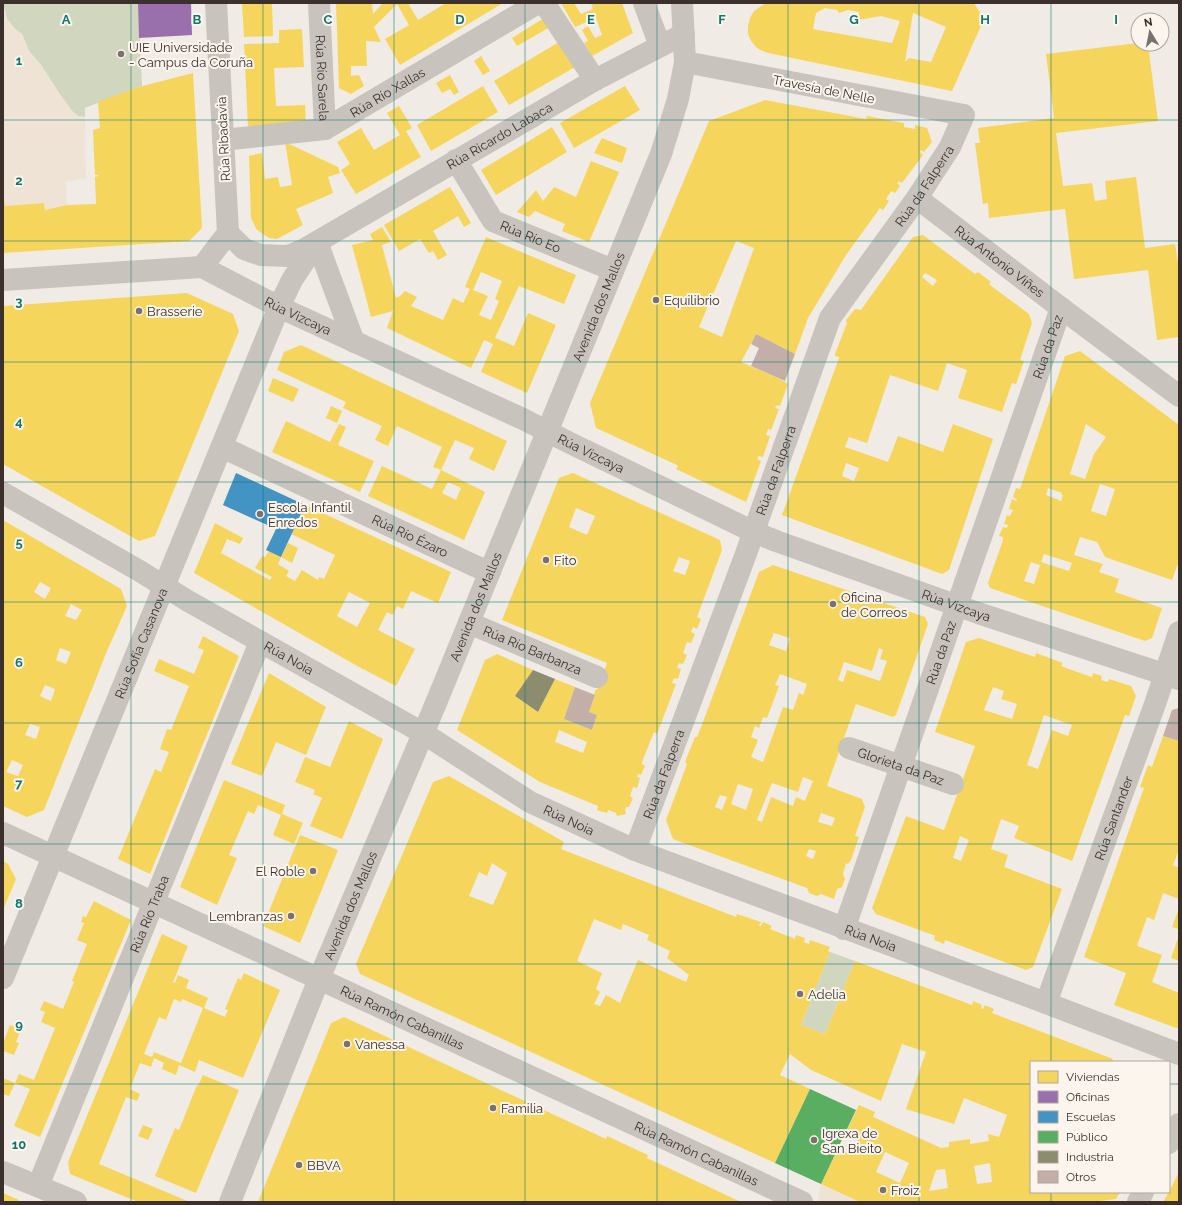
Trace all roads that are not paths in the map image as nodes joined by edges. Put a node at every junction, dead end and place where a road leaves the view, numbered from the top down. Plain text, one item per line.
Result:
1 (216, 3) edge
2 (319, 3) edge
3 (538, 3) edge
4 (544, 3) edge
5 (644, 3) edge
6 (682, 3) edge
7 (684, 34) junction
8 (660, 46) junction
9 (685, 62) junction
10 (594, 80) junction
11 (964, 116) joint
12 (325, 129) junction
13 (223, 140) junction
14 (456, 160) junction
15 (916, 198) junction
16 (228, 233) junction
17 (317, 242) junction
18 (202, 266) junction
19 (613, 270) junction
20 (3, 280) edge
21 (279, 308) junction
22 (1061, 308) junction
23 (354, 342) junction
24 (1179, 396) edge
25 (547, 431) junction
26 (222, 447) junction
27 (3, 493) edge
28 (754, 532) junction
29 (490, 572) junction
30 (164, 587) junction
31 (958, 606) junction
32 (469, 623) junction
33 (1179, 632) edge
34 (260, 642) junction
35 (597, 677) dead end
36 (1172, 677) edge
37 (423, 734) junction
38 (849, 748) dead end
39 (901, 766) junction
40 (953, 784) dead end
41 (3, 833) edge
42 (635, 850) junction
43 (53, 856) junction
44 (153, 903) junction
45 (844, 929) junction
46 (3, 978) edge
47 (319, 979) junction
48 (1046, 1003) junction
49 (1179, 1054) edge
50 (1179, 1124) edge
51 (1170, 1141) edge
52 (3, 1172) edge
53 (38, 1186) junction
54 (1142, 1193) edge
55 (76, 1202) edge
56 (230, 1202) edge
57 (802, 1202) edge
58 (1138, 1202) edge

1 - 13 street, Rúa Ribadavia
2 - 12 street, Rúa Río Sarela
3 - 12 street, Rúa Río Xallas
4 - 10 street
5 - 8 street
6 - 7 street, Avenida dos Mallos
7 - 8 street, Rúa Ricardo Labaca
7 - 9 street, Avenida dos Mallos
8 - 10 street, Rúa Ricardo Labaca
9 - 11 street, Travesía de Nelle
9 - 19 street, Avenida dos Mallos
10 - 14 street, Rúa Ricardo Labaca
11 - 15 street, Rúa da Falperra
12 - 13 street, Rúa Río Xallas
13 - 16 street, Rúa Ribadavia
14 - 17 street, Rúa Ricardo Labaca
14 - 19 street, Rúa Río Eo
15 - 22 street, Rúa Antonio Viñes
15 - 28 street, Rúa da Falperra
16 - 17 street, Rúa Ricardo Labaca
16 - 18 street
17 - 21 street, Rúa Ricardo Labaca
17 - 23 street
18 - 20 street
18 - 21 street, Rúa Vizcaya
19 - 25 street, Avenida dos Mallos
21 - 23 street, Rúa Vizcaya
21 - 26 street, Rúa Sofía Casanova
22 - 24 street, Rúa Antonio Viñes
22 - 31 street, Rúa da Paz
23 - 25 street, Rúa Vizcaya
25 - 28 street, Rúa Vizcaya
25 - 29 street, Avenida dos Mallos
26 - 29 street, Rúa Río Ézaro
26 - 30 street, Rúa Sofía Casanova
27 - 30 street, Rúa Noia
28 - 31 street, Rúa Vizcaya
28 - 42 street, Rúa da Falperra
29 - 32 street, Avenida dos Mallos
30 - 34 street, Rúa Noia
30 - 43 street, Rúa Sofía Casanova
31 - 36 street, Rúa Vizcaya
31 - 39 street, Rúa da Paz
32 - 35 street, Rúa Río Barbanza
32 - 37 street, Avenida dos Mallos
33 - 36 street, Rúa Santander
34 - 37 street, Rúa Noia
34 - 44 street, Rúa Río Traba
36 - 48 street, Rúa Santander
37 - 42 street, Rúa Noia
37 - 47 street, Avenida dos Mallos
38 - 39 street, Glorieta da Paz
39 - 40 street, Glorieta da Paz
39 - 45 street, Rúa da Paz
41 - 43 street, Rúa Ramón Cabanillas
42 - 45 street, Rúa Noia
43 - 44 street, Rúa Ramón Cabanillas
43 - 46 street, Rúa Sofía Casanova
44 - 47 street, Rúa Ramón Cabanillas
44 - 53 street, Rúa Río Traba
45 - 48 street, Rúa Noia
47 - 56 street, Avenida dos Mallos
47 - 57 street, Rúa Ramón Cabanillas
48 - 49 street, Rúa Noia
50 - 51 street
52 - 53 street
53 - 55 street
54 - 58 street

